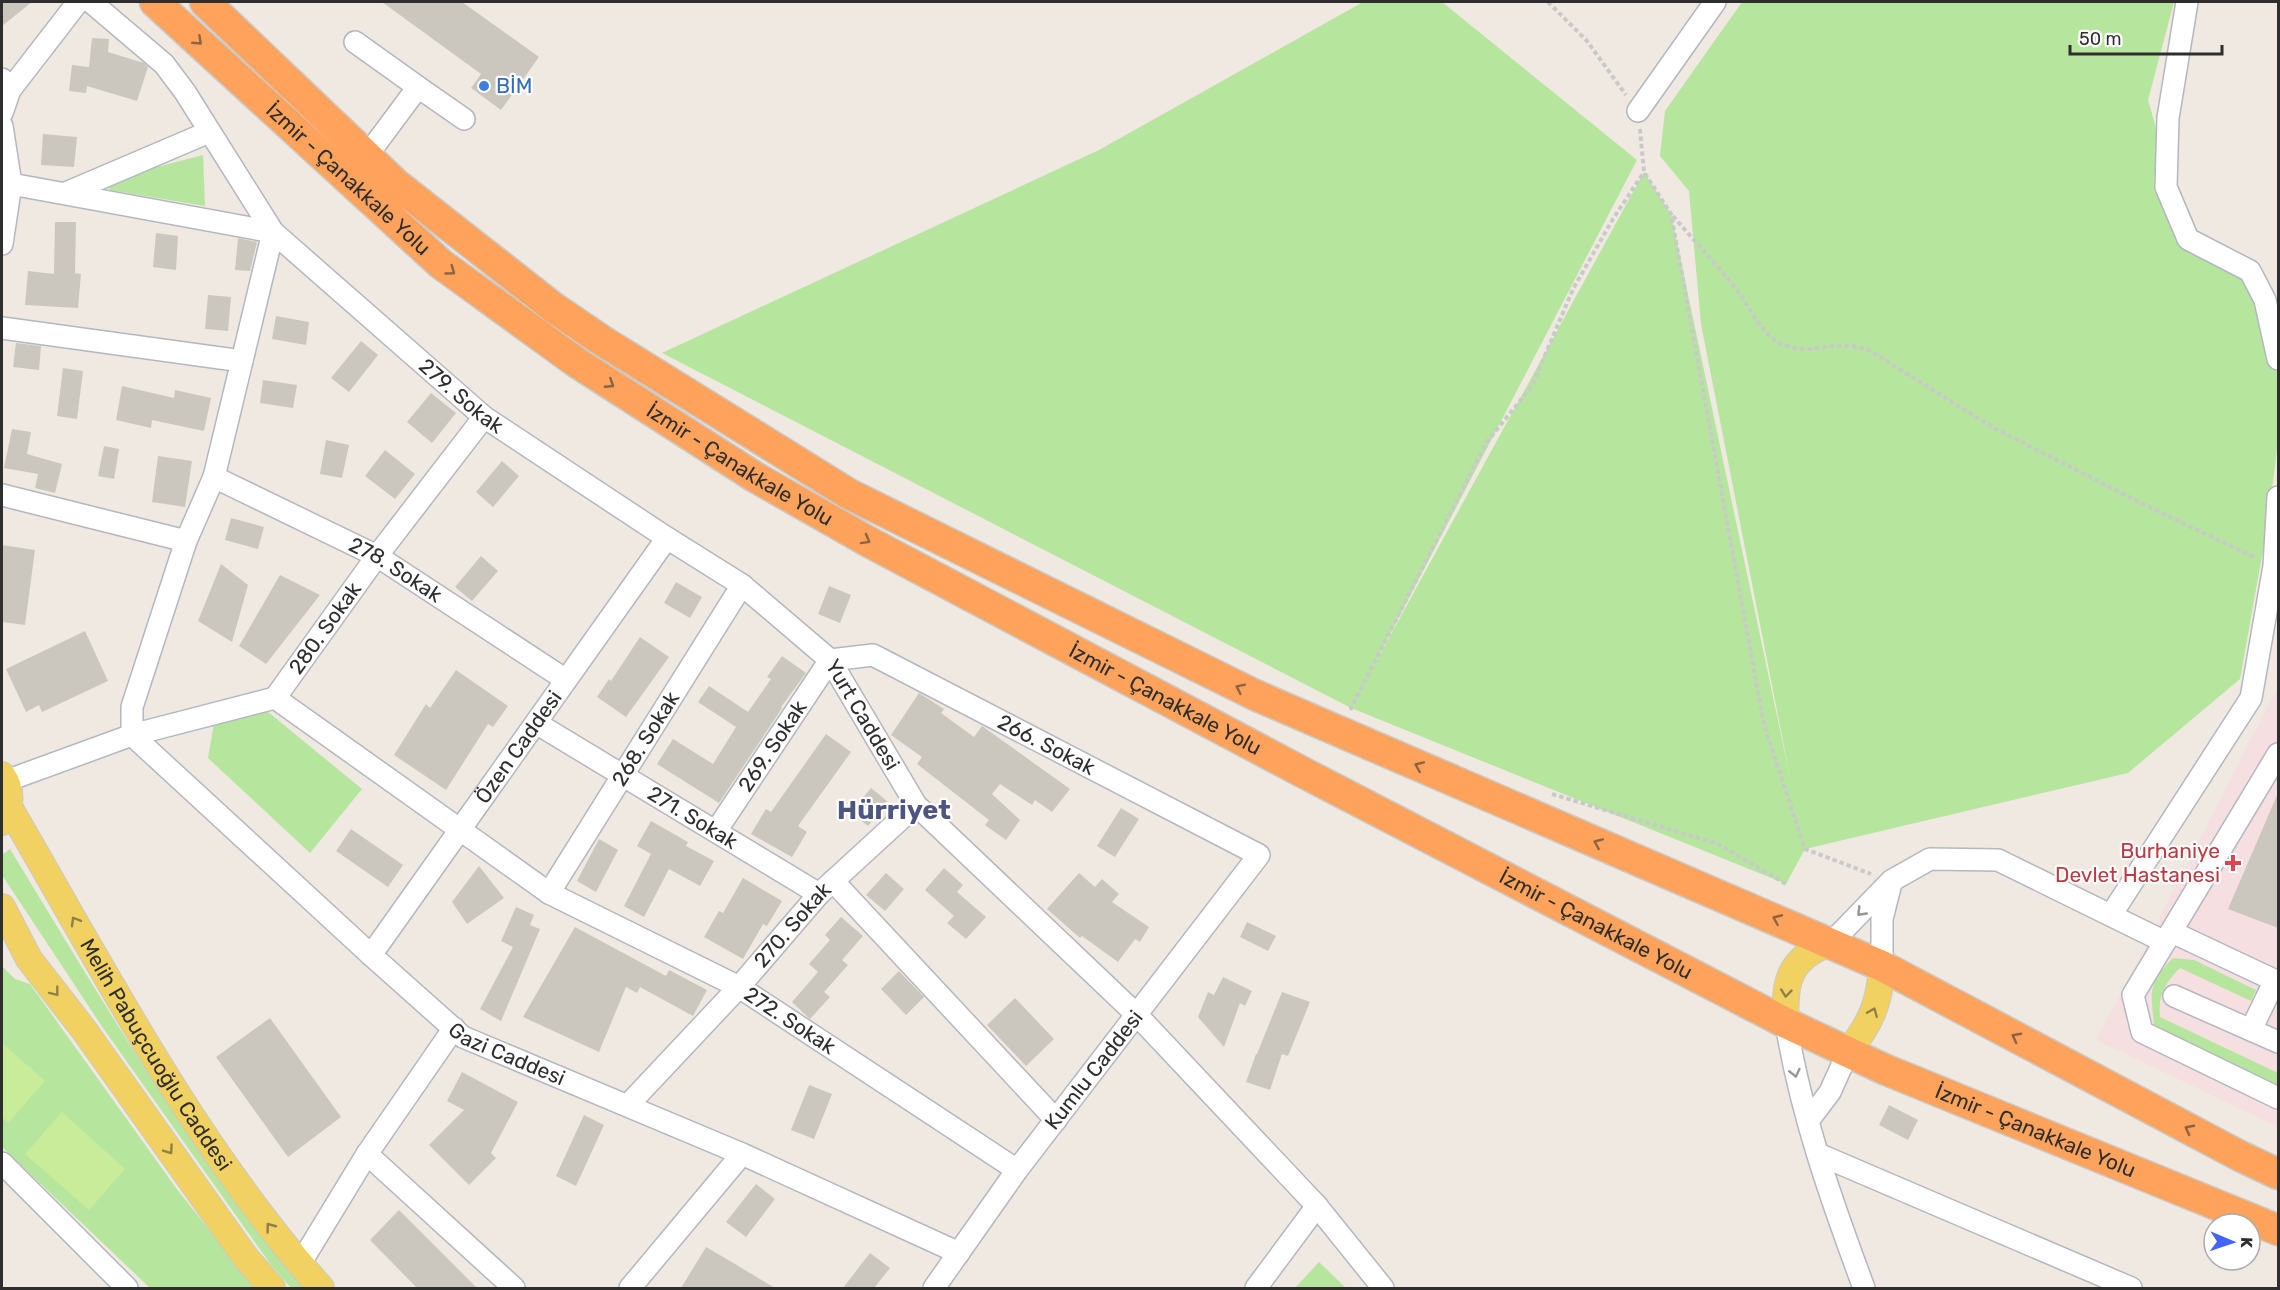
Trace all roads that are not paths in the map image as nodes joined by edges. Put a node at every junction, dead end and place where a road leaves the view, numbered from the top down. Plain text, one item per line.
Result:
1 (78, 2) edge
2 (92, 2) edge
3 (155, 2) edge
4 (205, 2) edge
5 (1715, 2) edge
6 (2187, 2) edge
7 (355, 42) dead end
8 (6, 84) edge
9 (418, 87) junction
10 (1638, 111) road end
11 (2, 113) edge
12 (464, 119) dead end
13 (2, 126) edge
14 (209, 132) junction
15 (366, 157) junction
16 (11, 184) junction
17 (66, 193) junction
18 (273, 232) junction
19 (2, 235) edge
20 (2, 328) edge
21 (2278, 359) edge
22 (242, 361) junction
23 (484, 417) junction
24 (214, 477) junction
25 (2, 495) edge
26 (2278, 497) edge
27 (667, 538) junction
28 (186, 541) junction
29 (377, 556) junction
30 (742, 585) junction
31 (830, 660) junction
32 (566, 680) junction
33 (275, 698) junction
34 (536, 723) junction
35 (132, 735) junction
36 (2278, 754) edge
37 (622, 775) junction
38 (4, 778) edge
39 (916, 805) junction
40 (5, 815) edge
41 (459, 830) junction
42 (716, 831) junction
43 (1259, 855) joint
44 (1891, 881) junction
45 (826, 887) junction
46 (549, 893) junction
47 (2, 907) edge
48 (2110, 915) junction
49 (2169, 937) junction
50 (1831, 943) junction
51 (371, 955) junction
52 (1882, 966) junction
53 (2277, 981) edge
54 (739, 987) junction
55 (2174, 996) dead end
56 (1137, 1015) junction
57 (1786, 1023) junction
58 (453, 1028) junction
59 (2251, 1030) junction
60 (2278, 1042) edge
61 (1848, 1052) junction
62 (2278, 1098) edge
63 (628, 1105) junction
64 (1056, 1120) junction
65 (1808, 1121) junction
66 (368, 1154) junction
67 (742, 1154) junction
68 (1818, 1154) junction
69 (2, 1163) edge
70 (1017, 1170) junction
71 (2278, 1174) edge
72 (1317, 1206) junction
73 (2278, 1230) edge
74 (959, 1253) junction
75 (300, 1264) junction
76 (127, 1288) edge
77 (272, 1288) edge
78 (321, 1288) edge
79 (514, 1288) edge
80 (630, 1288) edge
81 (934, 1288) edge
82 (1256, 1288) edge
83 (1383, 1288) edge
84 (1864, 1288) edge
85 (2131, 1288) edge

1 - 8 street
2 - 14 street
3 -> 57 highway, İzmir - Çanakkale Yolu
4 - 15 highway, İzmir - Çanakkale Yolu
5 - 10 street
6 - 21 street
7 - 9 street
8 - 11 street
9 - 12 street
9 - 15 street
13 - 16 street
14 - 17 street
14 - 18 street
50 -> 15 highway, İzmir - Çanakkale Yolu
16 - 17 street
16 - 19 street
17 - 18 street
18 - 22 street
18 - 23 street, 279. Sokak
20 - 22 street
22 - 24 street
23 - 27 street, 279. Sokak
23 - 29 street, 280. Sokak
24 - 28 street
24 - 29 street, 278. Sokak
25 - 28 street
26 - 48 street
27 - 30 street, Yurt Caddesi
27 - 32 street, Özen Caddesi
28 - 35 street
29 - 32 street, 278. Sokak
29 - 33 street, 280. Sokak
30 - 31 street, Yurt Caddesi
30 - 37 street, 268. Sokak
31 - 39 street, Yurt Caddesi
31 - 42 street, 269. Sokak
31 - 43 street, 266. Sokak
32 - 34 street, Özen Caddesi
33 - 35 street
33 - 41 street, 272. Sokak
34 - 37 street, 271. Sokak
34 - 41 street, Özen Caddesi
35 - 38 street
35 - 51 street, Gazi Caddesi
36 - 49 street
37 - 42 street, 271. Sokak
37 - 46 street, 268. Sokak
38 - 40 main road
39 - 45 street, 270. Sokak
39 - 56 street, Yurt Caddesi
75 -> 40 main road, Melih Pabuçcuoğlu Caddesi
41 - 46 street, 272. Sokak
41 - 51 street, Özen Caddesi
42 - 45 street, 271. Sokak
43 - 56 street, Kumlu Caddesi
44 - 48 street
44 -> 50 street
44 - 52 street
45 - 54 street, 270. Sokak
45 - 64 street, 271. Sokak
46 - 54 street, 272. Sokak
47 -> 77 main road, Melih Pabuçcuoğlu Caddesi
48 - 49 street
49 - 53 street
49 - 62 street
50 - 52 highway, İzmir - Çanakkale Yolu
50 -> 57 main road
51 - 58 street, Gazi Caddesi
61 -> 52 main road
71 -> 52 highway, İzmir - Çanakkale Yolu
53 - 59 street
54 - 63 street, 270. Sokak
54 - 70 street, 272. Sokak
55 - 59 street
56 - 64 street, Kumlu Caddesi
56 - 72 street, Yurt Caddesi
57 - 61 highway, İzmir - Çanakkale Yolu
57 -> 65 street
58 - 63 street, Gazi Caddesi
58 - 66 street
59 - 60 street
61 - 65 street
61 - 73 highway, İzmir - Çanakkale Yolu
63 - 67 street, Gazi Caddesi
64 - 70 street, Kumlu Caddesi
65 - 68 street
66 - 75 street
66 - 79 street
67 - 74 street, Gazi Caddesi
67 - 80 street
68 - 84 street
68 - 85 street
69 - 76 street
70 - 74 street, Kumlu Caddesi
72 - 82 street
72 - 83 street, Yurt Caddesi
74 - 81 street, Kumlu Caddesi
75 - 78 main road, Melih Pabuçcuoğlu Caddesi

